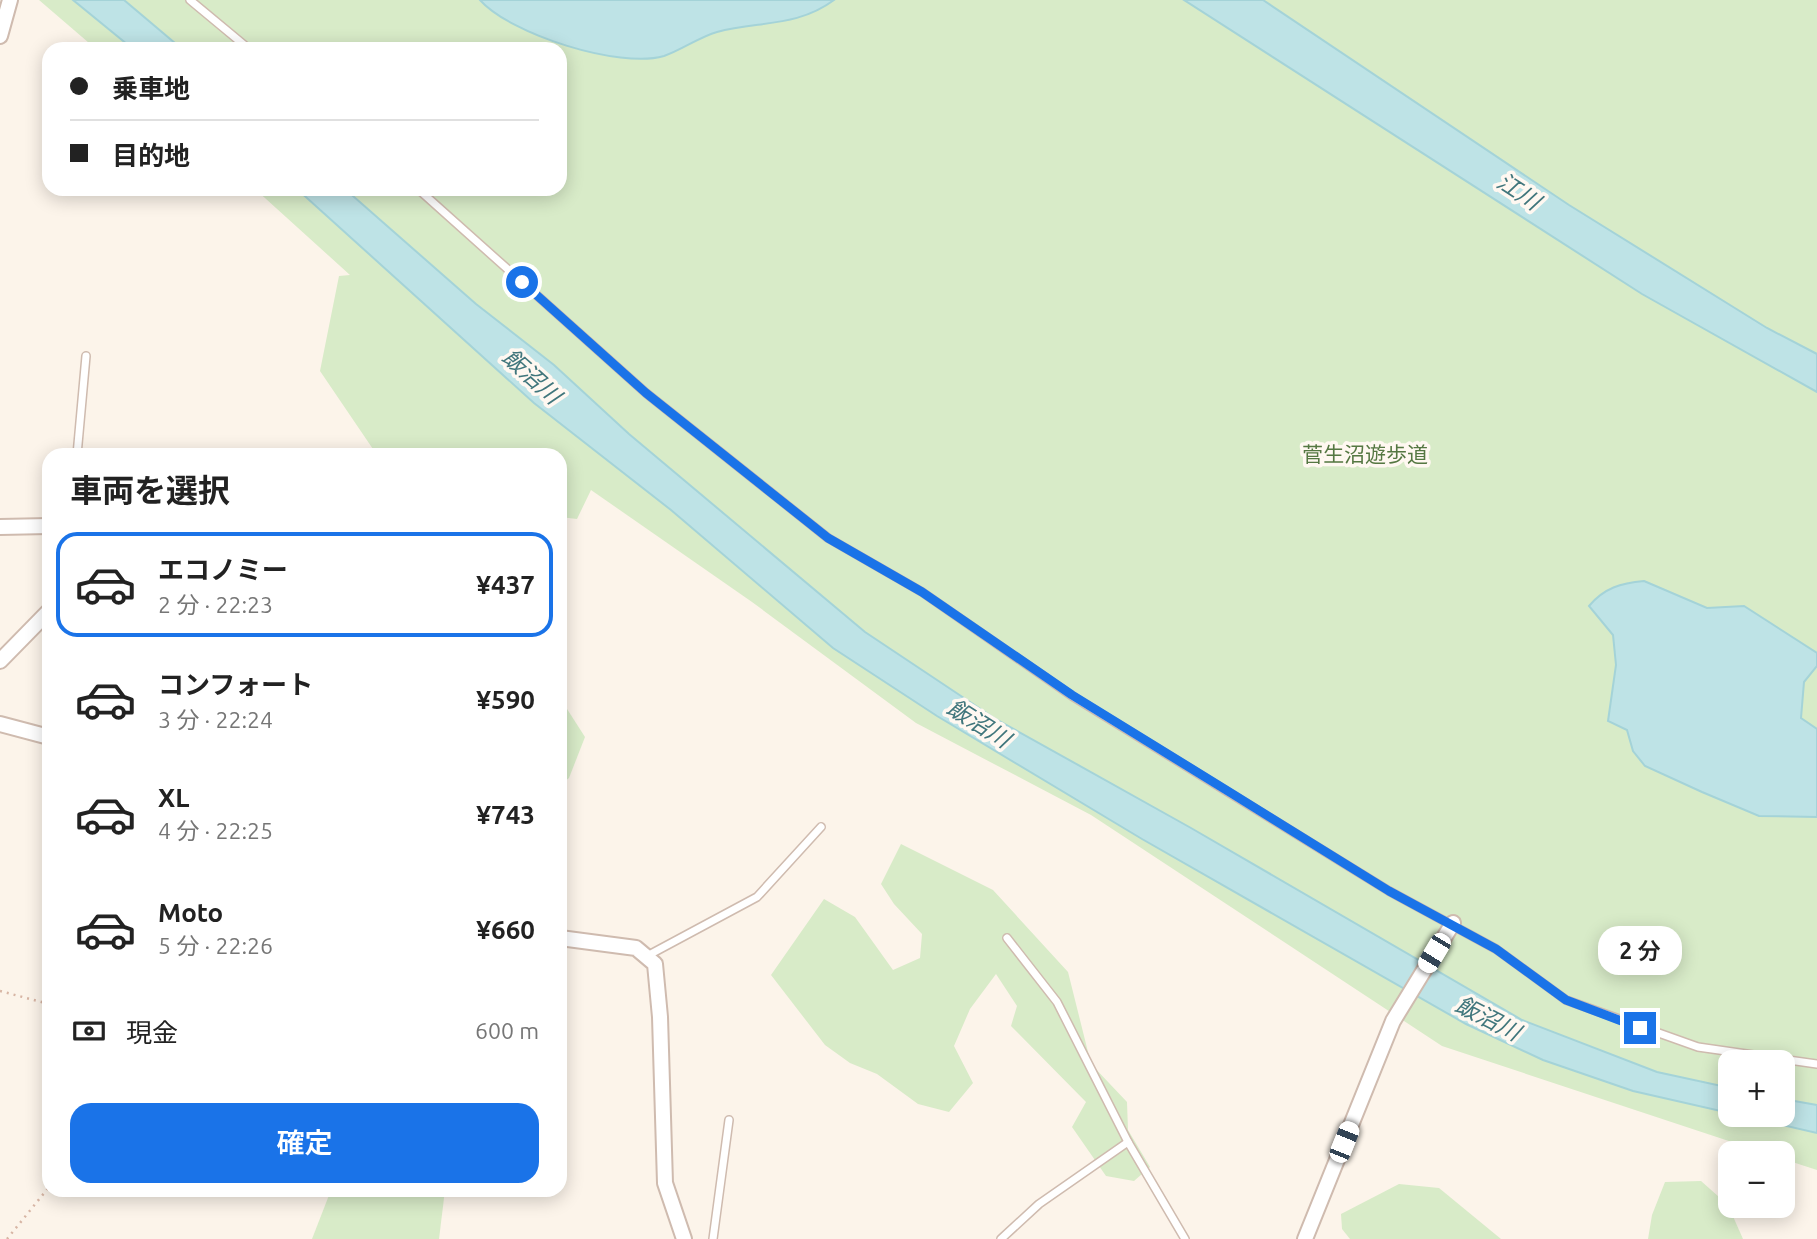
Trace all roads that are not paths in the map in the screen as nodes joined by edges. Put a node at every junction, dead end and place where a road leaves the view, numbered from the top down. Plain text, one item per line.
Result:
1 (190, 0) edge
2 (10, 1) edge
3 (0, 36) edge
4 (241, 42) edge
5 (426, 196) edge
6 (86, 356) dead end
7 (78, 448) edge
8 (42, 526) edge
9 (0, 527) edge
10 (42, 618) edge
11 (0, 661) edge
12 (0, 724) edge
13 (42, 735) edge
14 (821, 827) dead end
15 (1450, 927) junction
16 (1007, 938) dead end
17 (567, 939) edge
18 (646, 956) junction
19 (1817, 1064) edge
20 (729, 1120) dead end
21 (1128, 1142) junction
22 (684, 1239) edge
23 (713, 1239) edge
24 (1001, 1239) edge
25 (1185, 1239) edge
26 (1305, 1239) edge

1 - 4 lane
2 - 3 street
5 - 15 lane
6 - 7 lane
8 - 9 street
10 - 11 street
12 - 13 street
14 - 18 lane
15 - 19 lane
15 - 26 street
16 - 21 lane
17 - 18 street
18 - 22 street
20 - 23 lane
21 - 24 lane
21 - 25 lane

